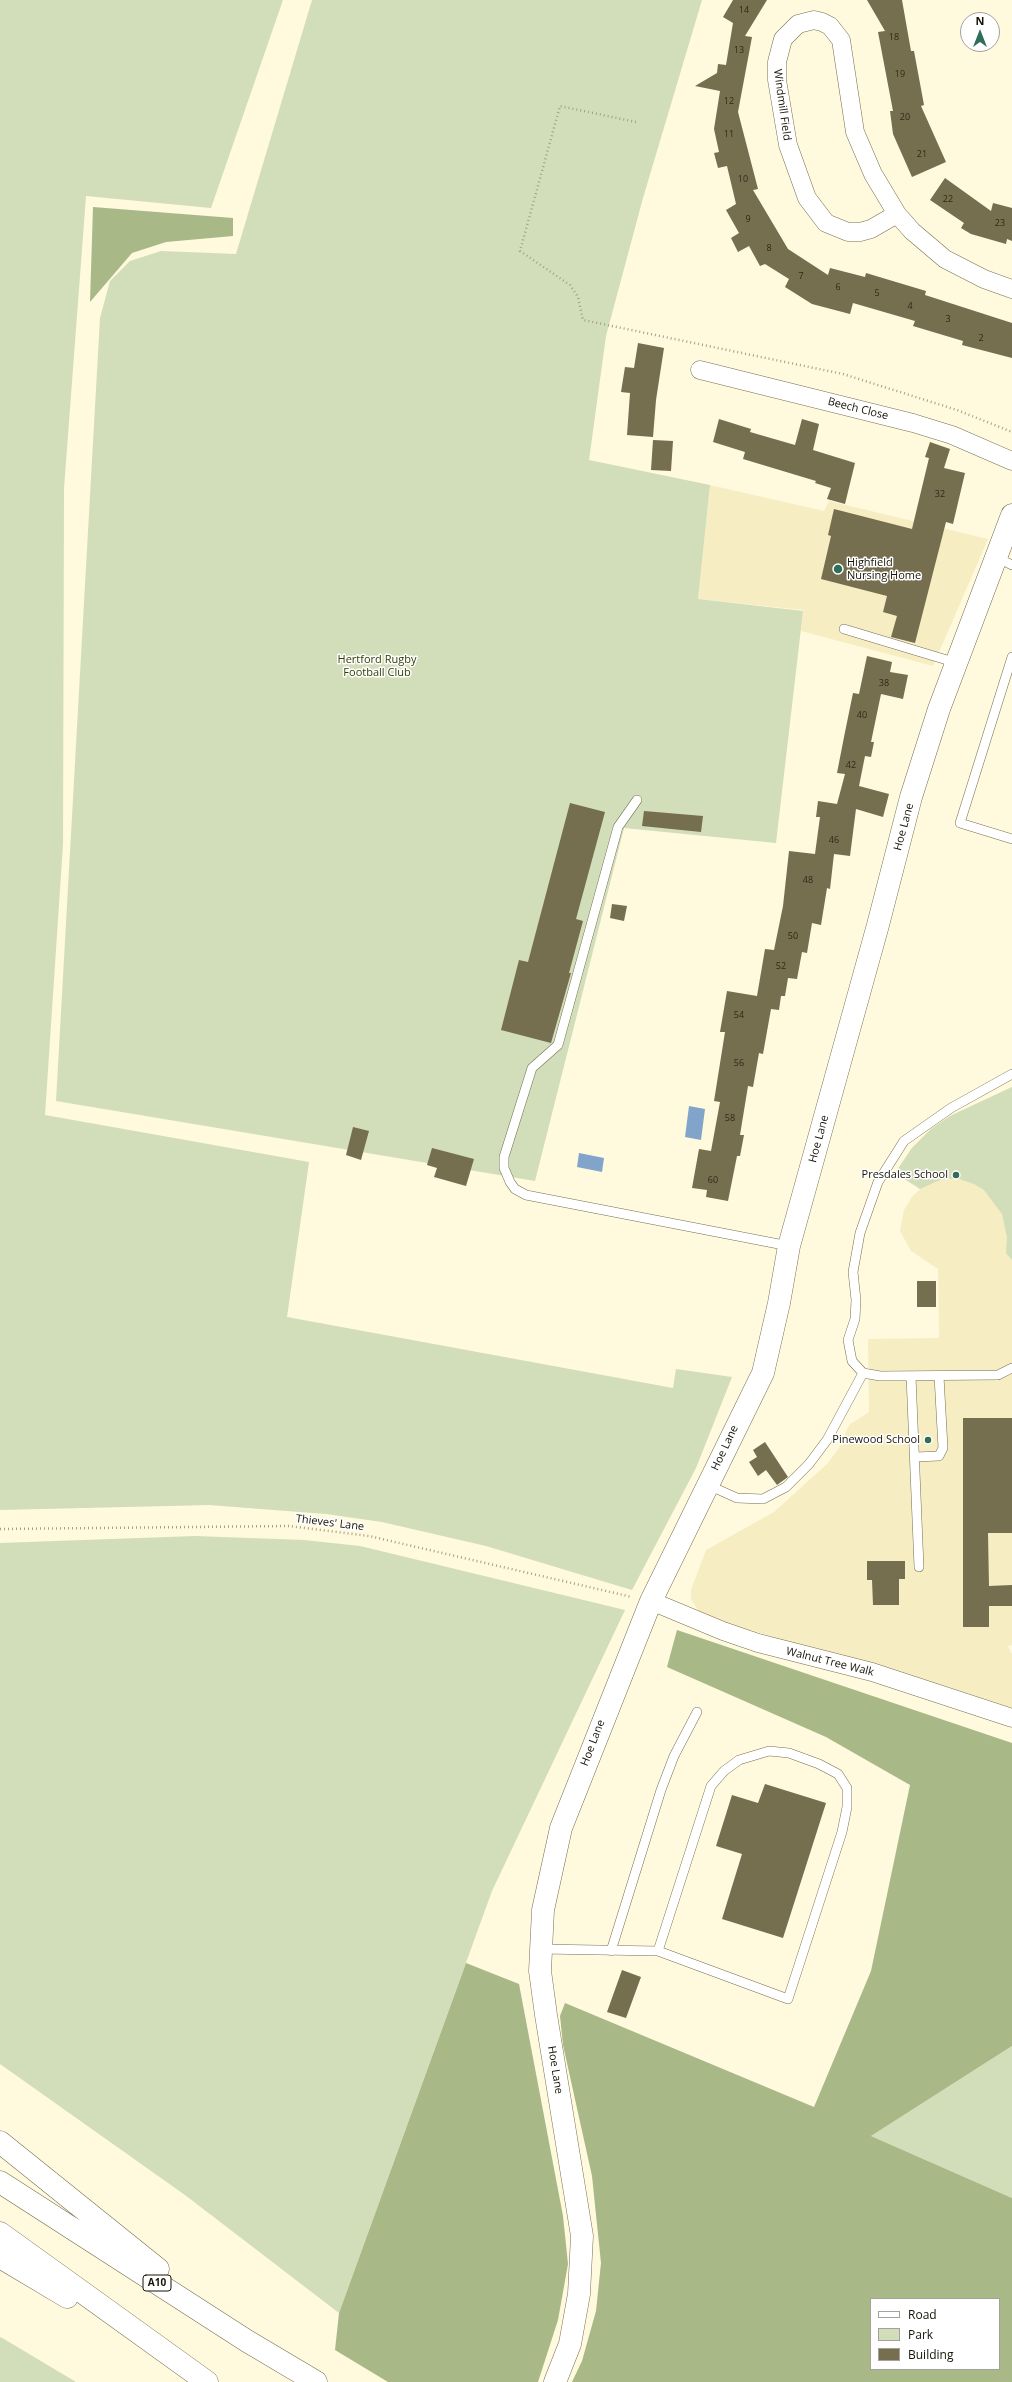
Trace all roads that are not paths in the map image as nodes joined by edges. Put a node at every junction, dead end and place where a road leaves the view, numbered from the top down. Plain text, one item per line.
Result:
1 (897, 214) junction
2 (1012, 289) edge
3 (700, 370) dead end
4 (1012, 461) edge
5 (1012, 515) edge
6 (1004, 561) edge
7 (844, 629) dead end
8 (1012, 657) edge
9 (957, 663) junction
10 (637, 800) dead end
11 (1012, 839) edge
12 (1012, 1074) edge
13 (789, 1246) junction
14 (1012, 1368) edge
15 (863, 1373) junction
16 (911, 1376) junction
17 (939, 1376) junction
18 (916, 1457) junction
19 (708, 1485) junction
20 (919, 1567) dead end
21 (650, 1601) junction
22 (697, 1712) dead end
23 (1012, 1718) edge
24 (540, 1949) junction
25 (611, 1951) junction
26 (658, 1951) junction
27 (0, 2142) edge
28 (0, 2182) edge
29 (0, 2233) edge
30 (0, 2257) edge
31 (247, 2341) junction
32 (206, 2382) edge
33 (316, 2382) edge
34 (555, 2382) edge

1 - 1 street, Windmill Field
1 - 2 street, Windmill Field
3 - 4 street, Beech Close
5 - 6 main road, Hoe Lane
6 - 9 main road, Hoe Lane
7 - 9 lane
8 - 11 lane
9 - 13 main road, Hoe Lane
10 - 13 lane
12 - 15 lane
13 - 19 main road, Hoe Lane
14 - 17 lane
15 - 16 lane
15 - 19 lane
16 - 17 lane
16 - 18 lane
17 - 18 lane
18 - 20 lane
19 - 21 main road, Hoe Lane
21 - 23 street, Walnut Tree Walk
21 - 24 main road, Hoe Lane
22 - 25 lane
24 - 25 lane
24 - 34 main road, Hoe Lane
25 - 26 lane
26 - 26 lane
27 - 31 main road
28 - 31 main road, A10
29 - 32 main road
30 - 32 main road
31 - 33 main road, A10

